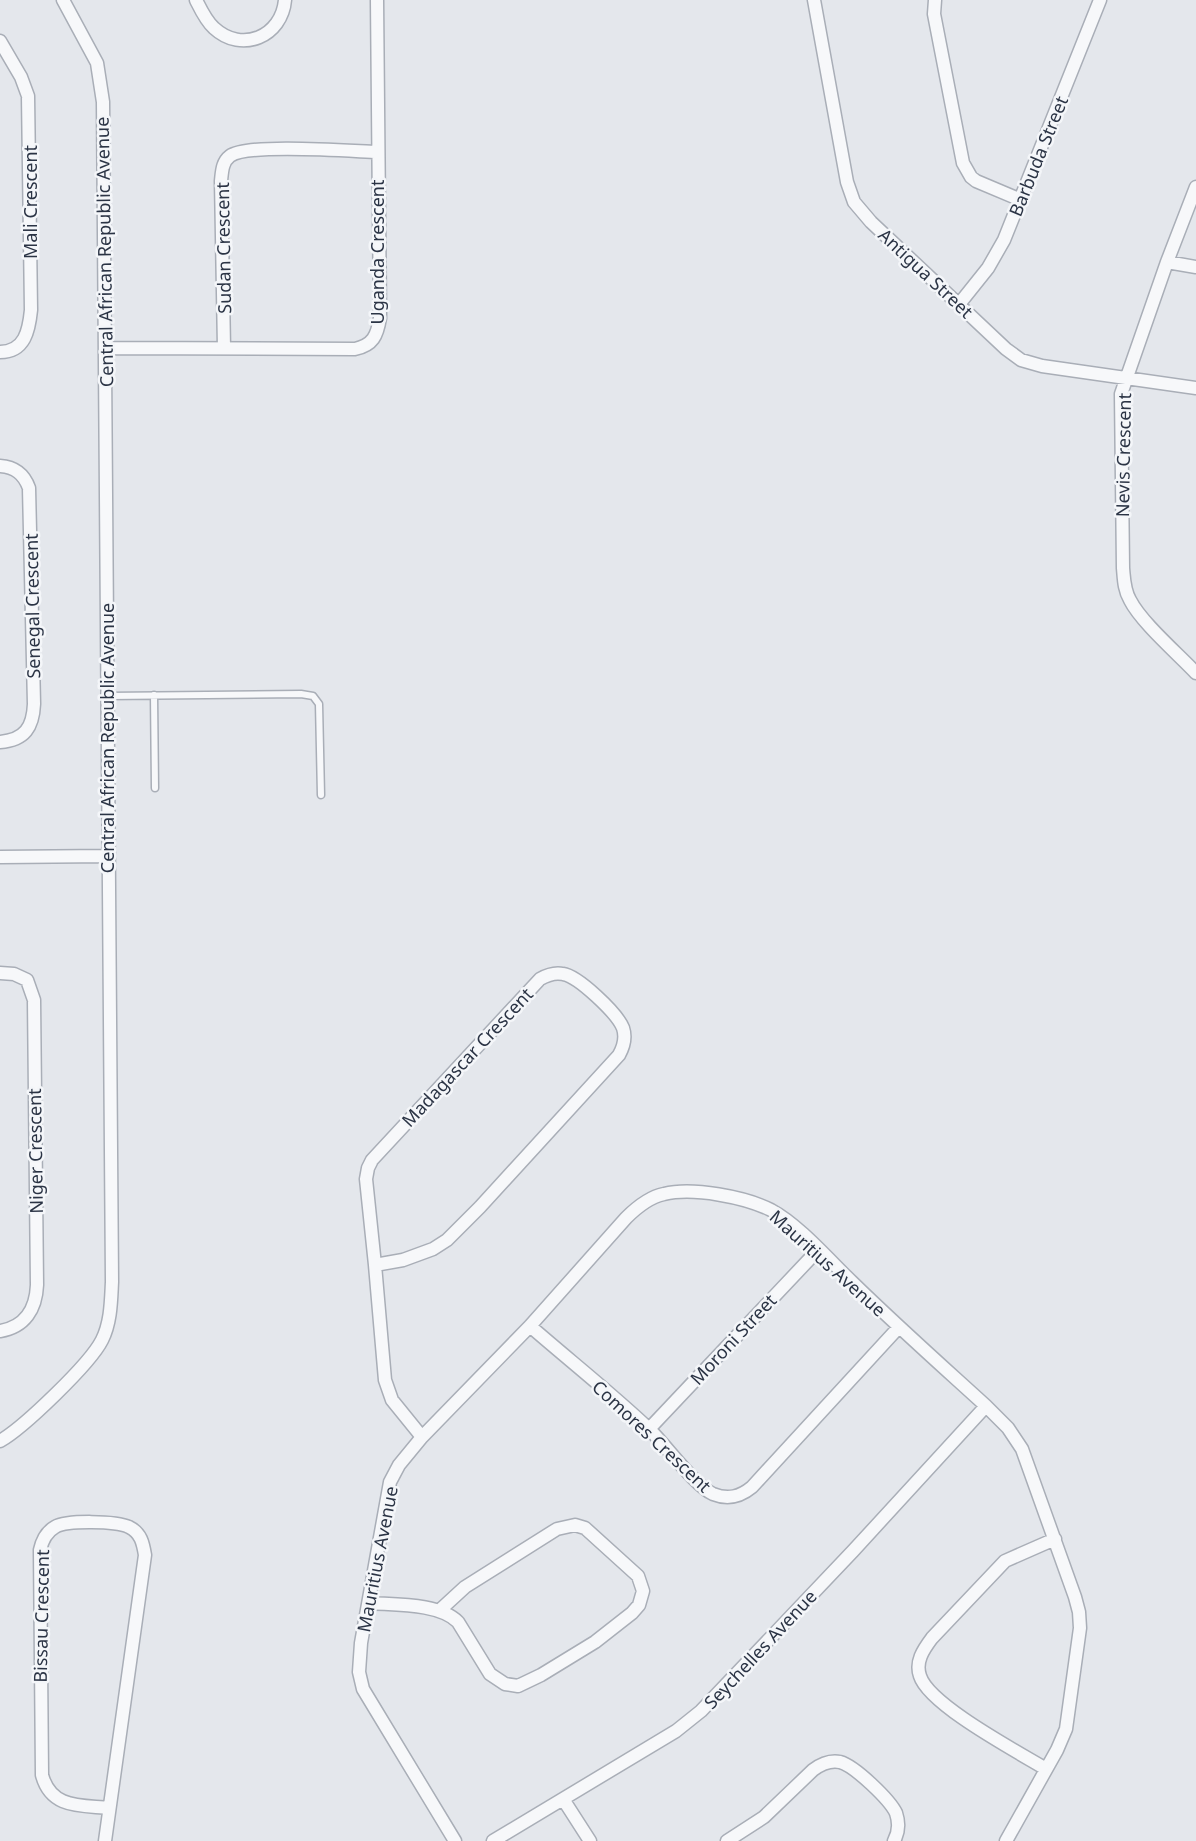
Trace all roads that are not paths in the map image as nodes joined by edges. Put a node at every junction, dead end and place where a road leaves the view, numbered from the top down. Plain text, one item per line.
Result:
1 (63, 0) edge
2 (196, 0) edge
3 (285, 0) edge
4 (376, 0) edge
5 (814, 0) edge
6 (935, 0) edge
7 (1100, 0) edge
8 (0, 41) edge
9 (4, 60) edge
10 (377, 152) junction
11 (1196, 187) edge
12 (1021, 200) junction
13 (1167, 262) junction
14 (1196, 267) edge
15 (960, 303) junction
16 (105, 348) junction
17 (224, 348) junction
18 (0, 352) edge
19 (1127, 379) junction
20 (1196, 388) edge
21 (0, 466) edge
22 (1196, 673) edge
23 (154, 695) junction
24 (107, 696) junction
25 (0, 742) edge
26 (155, 788) dead end
27 (321, 795) dead end
28 (108, 856) junction
29 (0, 857) edge
30 (0, 973) edge
31 (818, 1250) junction
32 (375, 1265) junction
33 (530, 1326) junction
34 (899, 1327) junction
35 (0, 1331) edge
36 (986, 1406) junction
37 (649, 1429) junction
38 (422, 1437) junction
39 (0, 1441) edge
40 (1055, 1539) junction
41 (369, 1603) junction
42 (440, 1610) junction
43 (1046, 1769) junction
44 (563, 1798) junction
45 (109, 1808) junction
46 (105, 1841) edge
47 (455, 1841) edge
48 (493, 1841) edge
49 (590, 1841) edge
50 (727, 1841) edge
51 (894, 1841) edge
52 (1006, 1841) edge

1 - 16 street, Central African Republic Avenue
2 - 3 street
4 - 10 street, Uganda Crescent
5 - 15 street, Antigua Street
6 - 12 street
7 - 12 street, Barbuda Street
8 - 9 street, Mali Crescent
9 - 18 street, Mali Crescent
10 - 17 street, Uganda Crescent
10 - 17 street, Sudan Crescent
11 - 13 street, Nevis Crescent
12 - 15 street, Barbuda Street
13 - 14 street
13 - 19 street, Nevis Crescent
15 - 19 street, Antigua Street
16 - 17 street, Uganda Crescent
16 - 24 street, Central African Republic Avenue
19 - 20 street, Antigua Street
19 - 22 street, Nevis Crescent
21 - 25 street, Senegal Crescent
23 - 24 lane
23 - 26 lane
23 - 27 lane
24 - 28 street, Central African Republic Avenue
28 - 29 street
28 - 39 street, Central African Republic Avenue
30 - 35 street, Niger Crescent
31 - 33 street, Mauritius Avenue
31 - 34 street, Mauritius Avenue
31 - 37 street, Moroni Street
32 - 32 street, Madagascar Crescent
32 - 38 street, Madagascar Crescent
33 - 37 street, Comores Crescent
33 - 38 street, Mauritius Avenue
34 - 36 street, Mauritius Avenue
34 - 37 street, Comores Crescent
36 - 40 street, Mauritius Avenue
36 - 44 street, Seychelles Avenue
38 - 41 street, Mauritius Avenue
40 - 43 street, Mauritius Avenue
40 - 43 street
41 - 42 street
41 - 47 street, Mauritius Avenue
42 - 42 street
43 - 52 street, Mauritius Avenue
44 - 48 street, Seychelles Avenue
44 - 49 street
45 - 45 street, Bissau Crescent
45 - 46 street, Bissau Crescent
50 - 51 street

